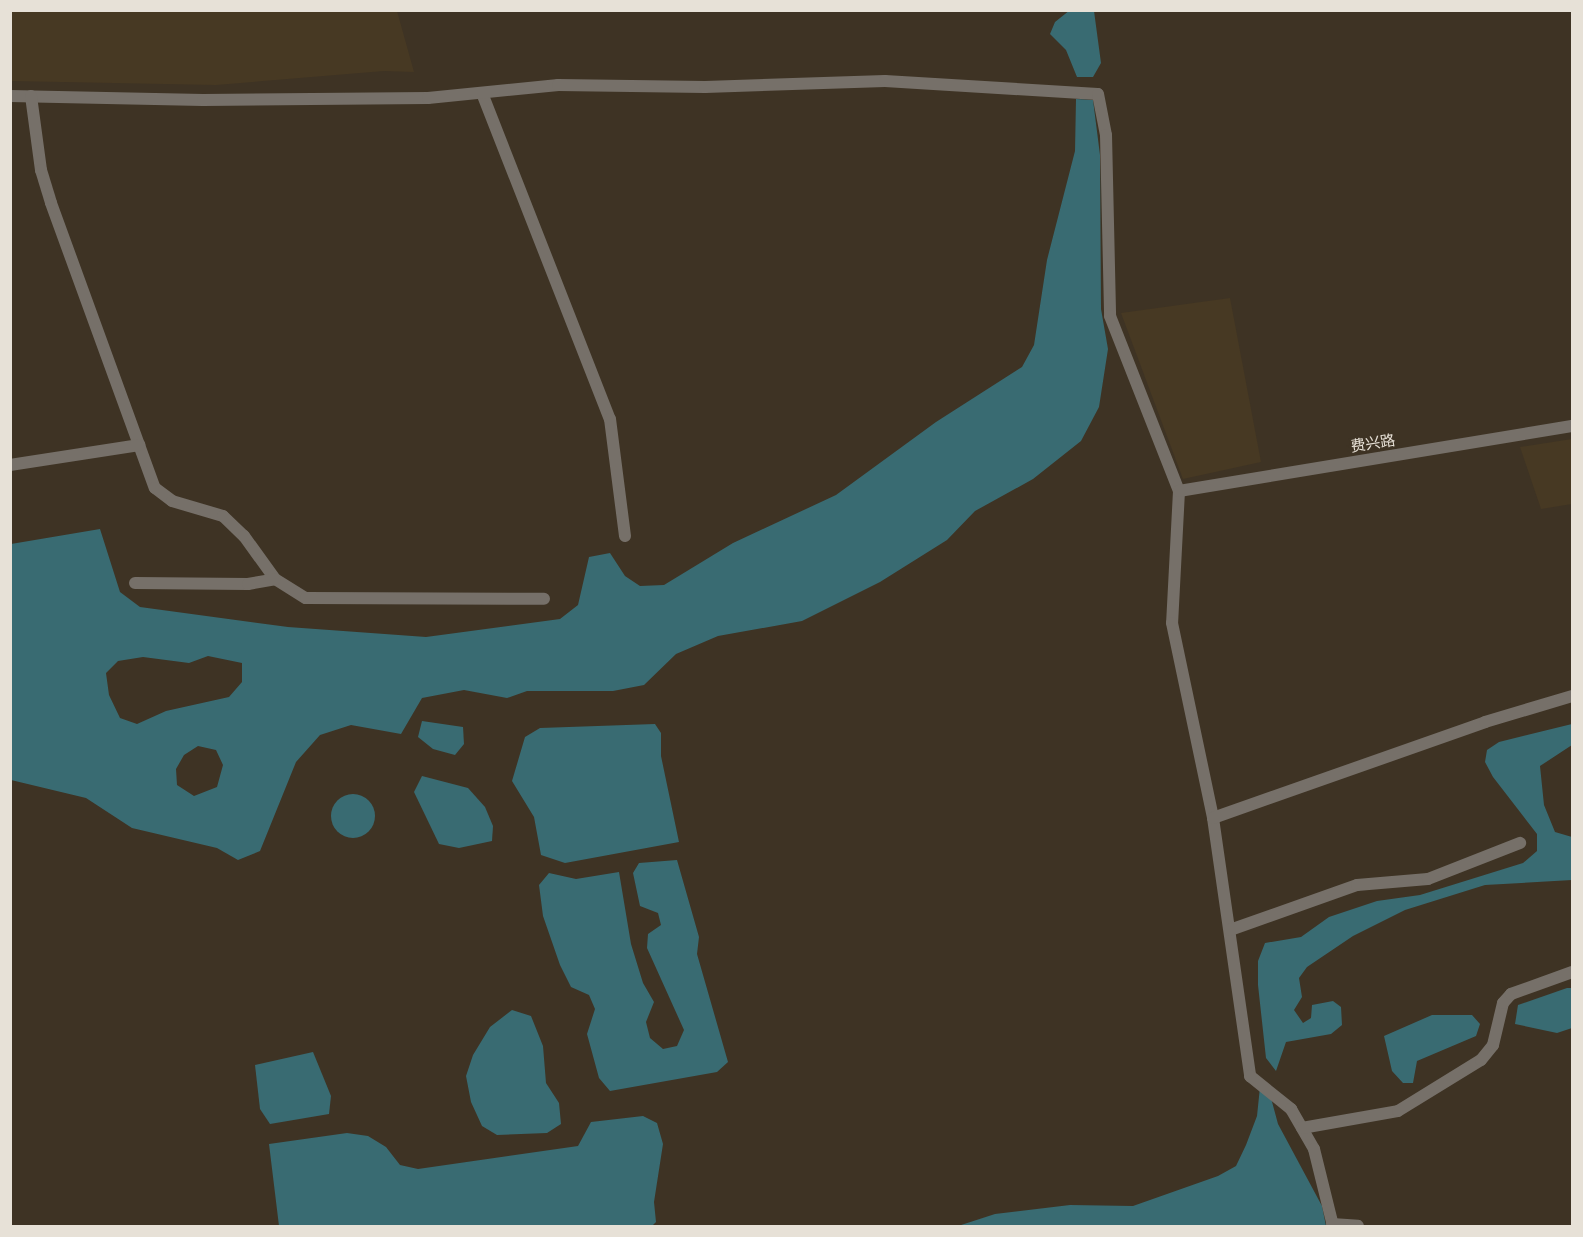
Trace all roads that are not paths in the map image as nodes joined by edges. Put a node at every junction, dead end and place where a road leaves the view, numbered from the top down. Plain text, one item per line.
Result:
1 (482, 93) junction
2 (10, 96) edge
3 (31, 96) junction
4 (1572, 426) edge
5 (139, 445) junction
6 (10, 465) edge
7 (1179, 491) junction
8 (625, 536) dead end
9 (275, 579) junction
10 (135, 582) dead end
11 (544, 598) dead end
12 (1572, 696) edge
13 (1213, 818) junction
14 (1520, 843) dead end
15 (1230, 930) junction
16 (1572, 972) edge
17 (1302, 1128) junction
18 (1332, 1226) edge
19 (1358, 1227) edge

1 - 3 street
1 - 7 street
1 - 8 street
2 - 3 street
3 - 5 street
4 - 7 street, 费兴路
5 - 6 street
5 - 9 street
7 - 13 street
9 - 10 street
9 - 11 street
12 - 13 street
13 - 15 street
14 - 15 street
15 - 17 street
16 - 17 street
17 - 18 street
18 - 19 street

